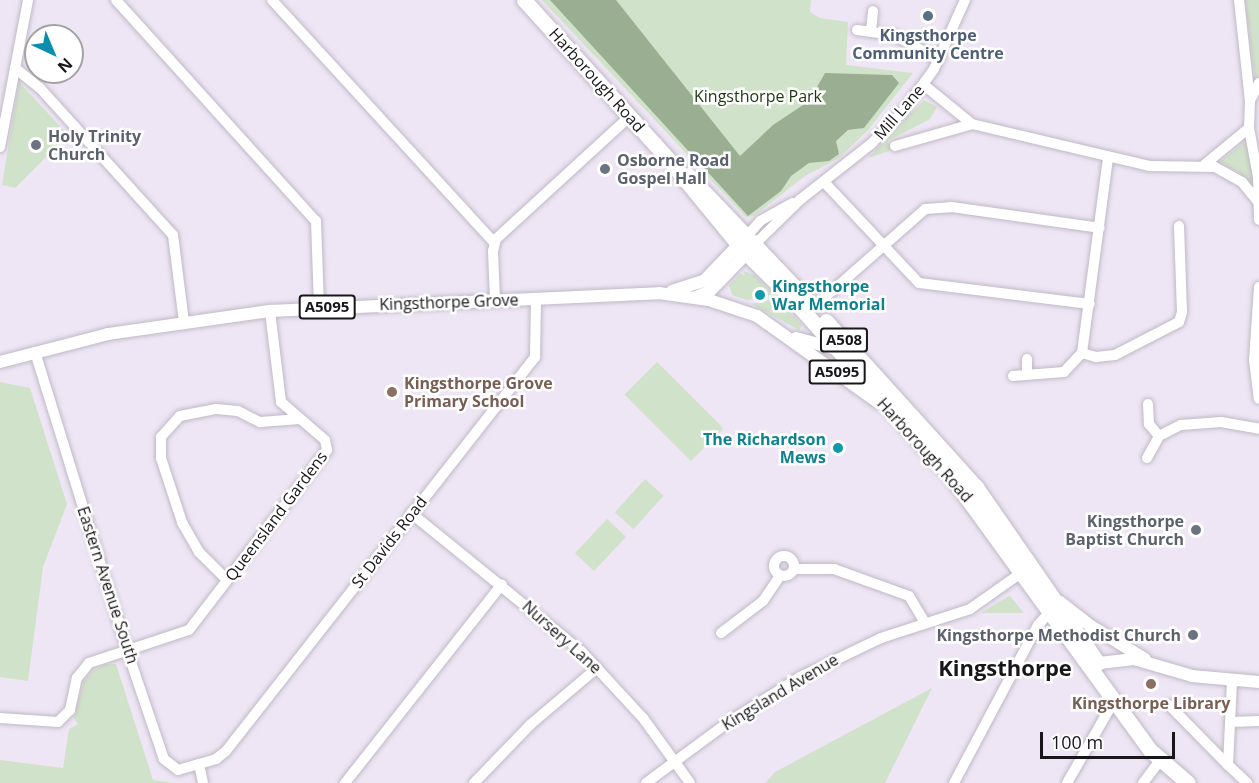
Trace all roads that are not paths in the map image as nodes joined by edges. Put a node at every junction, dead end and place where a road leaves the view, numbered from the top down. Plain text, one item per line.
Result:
1 (28, 0) edge
2 (116, 0) edge
3 (272, 0) edge
4 (524, 0) edge
5 (965, 0) edge
6 (1239, 0) edge
7 (873, 10) dead end
8 (857, 30) dead end
9 (871, 31) junction
10 (939, 60) junction
11 (15, 68) junction
12 (1259, 83) edge
13 (924, 85) junction
14 (1250, 101) junction
15 (630, 116) junction
16 (972, 124) junction
17 (1249, 128) junction
18 (895, 146) dead end
19 (0, 147) edge
20 (1108, 157) junction
21 (1204, 165) junction
22 (826, 185) junction
23 (1258, 202) edge
24 (1259, 220) edge
25 (1179, 226) dead end
26 (1100, 228) junction
27 (494, 242) junction
28 (754, 242) junction
29 (881, 244) junction
30 (1259, 287) edge
31 (659, 293) junction
32 (696, 297) junction
33 (536, 298) junction
34 (495, 299) junction
35 (1090, 304) junction
36 (319, 307) junction
37 (814, 308) junction
38 (270, 311) junction
39 (184, 322) junction
40 (787, 334) junction
41 (837, 350) junction
42 (35, 352) junction
43 (1082, 353) junction
44 (860, 358) junction
45 (1027, 359) dead end
46 (0, 362) edge
47 (1027, 374) junction
48 (1014, 376) dead end
49 (1259, 399) edge
50 (281, 402) junction
51 (1148, 404) dead end
52 (888, 409) junction
53 (300, 419) junction
54 (270, 422) junction
55 (1259, 429) edge
56 (1159, 436) junction
57 (1147, 458) dead end
58 (411, 513) junction
59 (794, 568) junction
60 (1026, 570) junction
61 (780, 576) junction
62 (227, 580) junction
63 (502, 584) junction
64 (1048, 591) junction
65 (1050, 615) junction
66 (925, 623) junction
67 (721, 633) dead end
68 (127, 650) junction
69 (1093, 664) junction
70 (1153, 664) junction
71 (597, 668) junction
72 (1232, 681) junction
73 (1259, 682) edge
74 (1114, 701) junction
75 (1169, 705) dead end
76 (0, 718) edge
77 (1259, 721) edge
78 (1230, 722) junction
79 (1160, 757) junction
80 (676, 760) junction
81 (199, 764) junction
82 (1228, 765) junction
83 (203, 783) edge
84 (345, 783) edge
85 (474, 783) edge
86 (646, 783) edge
87 (690, 783) edge
88 (954, 783) edge
89 (1067, 783) edge
90 (1143, 783) edge
91 (1188, 783) edge
92 (1247, 783) edge

1 - 11 street
2 - 36 street
3 - 27 street
4 - 15 highway, Harborough Road / A508
5 - 10 street, Mill Lane
6 - 14 street
7 - 9 street
8 - 9 street
9 - 10 street
10 - 13 street, Mill Lane
11 - 19 street
11 - 39 street
12 - 14 street
13 - 16 street
13 - 22 street, Mill Lane
14 - 17 street
15 - 27 street
15 - 28 highway, Harborough Road / A508
16 - 18 street
16 - 20 street
17 - 21 street
17 - 23 street
20 - 21 street
20 - 26 street
21 - 23 street
22 - 28 street, Mill Lane
22 - 28 street
22 - 29 street
23 - 24 street
25 - 43 street
26 - 29 street
26 - 35 street
27 - 34 street
28 - 31 main road, A5095
28 - 32 main road
28 - 37 highway, Harborough Road / A508
28 - 41 highway, Harborough Road / A508
29 - 35 street
29 - 37 street
30 - 49 street
31 - 32 main road, Kingsthorpe Grove / A5095
31 - 33 main road, Kingsthorpe Grove / A5095
32 - 40 main road, Kingsthorpe Grove / A5095
33 - 34 main road, Kingsthorpe Grove / A5095
33 - 58 street, St Davids Road
34 - 36 main road, Kingsthorpe Grove / A5095
35 - 43 street
36 - 38 main road, Kingsthorpe Grove / A5095
37 - 44 highway, Harborough Road / A508
38 - 39 main road, Kingsthorpe Grove / A5095
38 - 50 street
39 - 42 main road, Kingsthorpe Grove / A5095
40 - 41 main road, Kingsthorpe Grove / A5095
40 - 52 main road, Kingsthorpe Grove / A5095
41 - 44 main road, Kingsthorpe Grove / A5095
41 - 52 highway, Harborough Road / A508
42 - 46 main road, Kingsthorpe Grove / A5095
42 - 68 street, Eastern Avenue South
43 - 47 street
44 - 60 highway, Harborough Road / A508
45 - 47 street
47 - 48 street
50 - 53 street, Queensland Gardens
50 - 54 street
51 - 56 street
52 - 60 highway, Harborough Road / A508
53 - 54 street
53 - 62 street, Queensland Gardens
54 - 62 street
55 - 56 street
56 - 57 street
58 - 63 street, Nursery Lane
58 - 81 street, St Davids Road
59 - 61 street
59 - 61 street
59 - 66 street
60 - 64 highway, Harborough Road / A508
60 - 65 highway, Harborough Road / A508
60 - 66 street, Kingsland Avenue
61 - 67 street
62 - 68 street, Queensland Gardens
63 - 71 street, Nursery Lane
63 - 84 street
64 - 69 highway, Harborough Road / A508
64 - 70 main road
65 - 69 highway, Harborough Road / A508
65 - 88 street
66 - 80 street, Kingsland Avenue
68 - 76 street, Queensland Gardens
68 - 81 street, Eastern Avenue South
69 - 70 main road
69 - 74 highway, Harborough Road / A508
69 - 79 highway, Harborough Road / A508
70 - 72 main road
71 - 80 street, Nursery Lane
71 - 85 street
72 - 73 main road
72 - 78 street
74 - 79 highway, Harborough Road / A508
74 - 89 street
75 - 82 street
77 - 78 street
78 - 82 street
79 - 90 street
79 - 91 highway, A508
80 - 86 street, Kingsland Avenue
80 - 87 street, Nursery Lane
81 - 83 street
82 - 92 street

